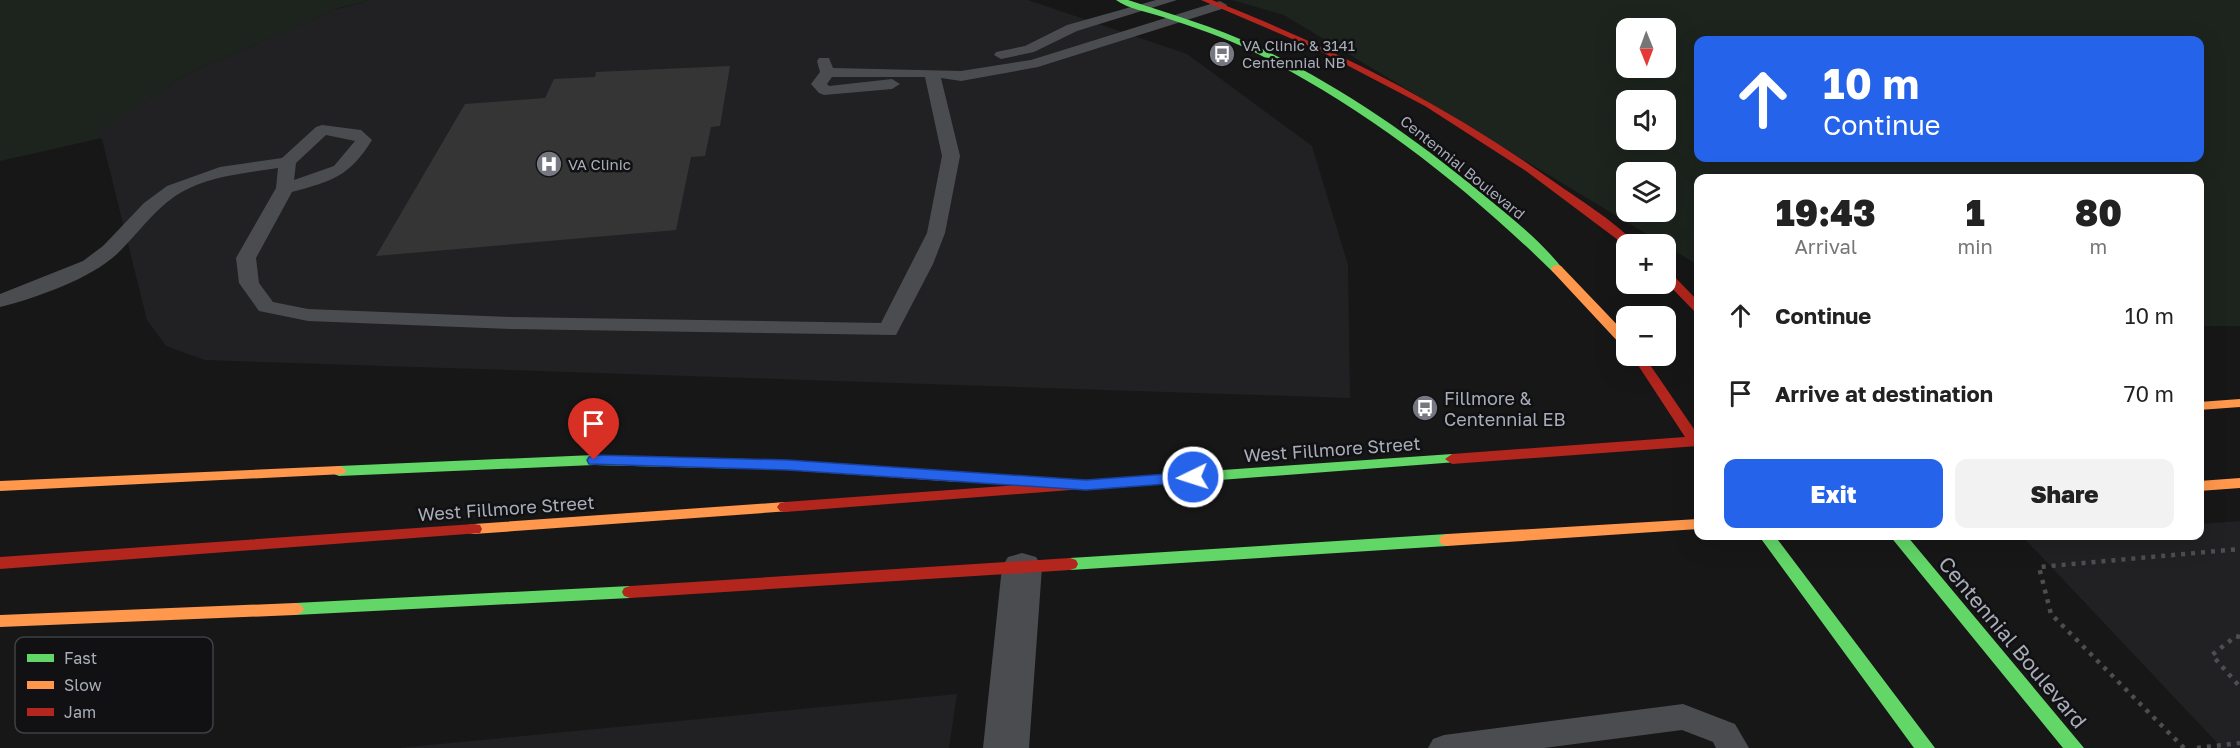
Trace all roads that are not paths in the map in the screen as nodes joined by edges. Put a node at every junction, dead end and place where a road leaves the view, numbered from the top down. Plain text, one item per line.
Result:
1 (1120, 0) edge
2 (1170, 0) edge
3 (1205, 0) edge
4 (1220, 5) junction
5 (1144, 8) junction
6 (1177, 18) junction
7 (825, 65) dead end
8 (932, 73) junction
9 (287, 162) junction
10 (285, 188) junction
11 (1617, 234) edge
12 (1676, 285) edge
13 (0, 301) edge
14 (1694, 304) edge
15 (1616, 331) edge
16 (1645, 366) edge
17 (2240, 403) edge
18 (2204, 406) edge
19 (1694, 438) edge
20 (1694, 442) edge
21 (2240, 483) edge
22 (1086, 485) junction
23 (0, 486) edge
24 (2204, 486) edge
25 (1694, 524) edge
26 (1770, 540) edge
27 (1901, 540) edge
28 (0, 563) edge
29 (1022, 567) junction
30 (0, 621) edge
31 (1550, 741) edge
32 (1461, 747) edge
33 (1006, 748) edge
34 (1733, 748) edge
35 (1925, 748) edge
36 (2074, 748) edge

1 - 5 main road, Centennial Boulevard
2 - 5 lane
3 - 4 main road, Centennial Boulevard
4 - 6 lane
4 - 11 main road, Centennial Boulevard
5 - 6 main road, Centennial Boulevard
5 - 8 lane
6 - 8 lane
6 - 15 main road, Centennial Boulevard
7 - 8 lane
8 - 10 lane
9 - 10 lane
9 - 10 lane
9 - 13 lane
12 - 14 main road
16 - 19 main road
17 - 18 main road
20 - 22 main road, West Fillmore Street
21 - 24 main road
22 - 23 main road
22 - 28 main road, West Fillmore Street
25 - 29 main road
26 - 35 main road
27 - 36 main road, Centennial Boulevard
29 - 30 main road
29 - 33 street
31 - 32 lane
31 - 34 lane

